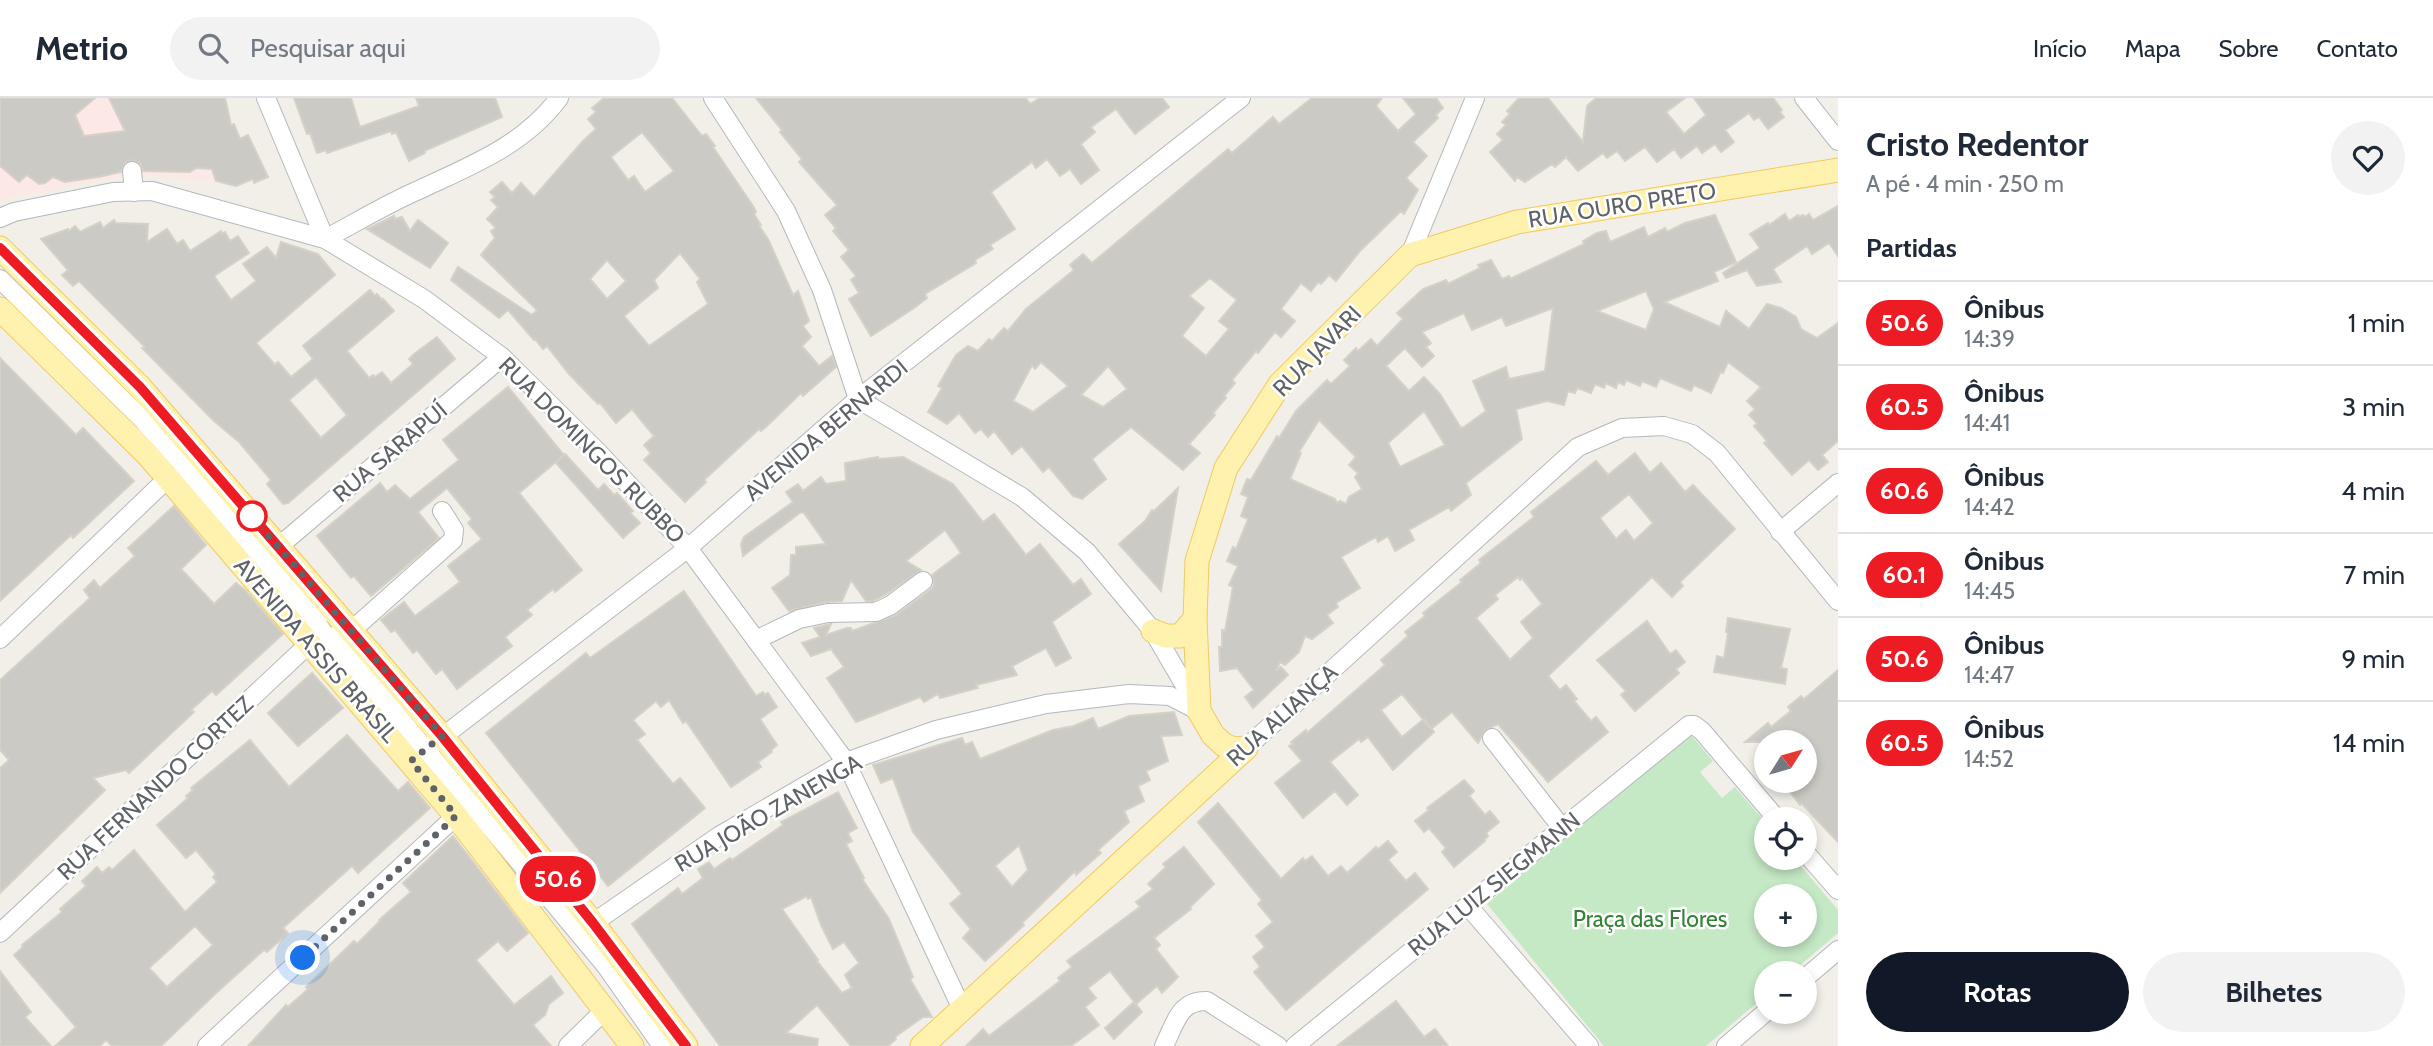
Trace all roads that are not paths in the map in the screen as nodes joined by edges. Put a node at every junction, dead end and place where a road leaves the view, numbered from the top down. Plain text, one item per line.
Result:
1 (266, 98) edge
2 (559, 98) edge
3 (713, 98) edge
4 (1241, 98) edge
5 (1475, 98) edge
6 (1804, 98) edge
7 (1838, 141) edge
8 (130, 162) dead end
9 (1838, 170) edge
10 (134, 192) junction
11 (0, 218) edge
12 (325, 239) junction
13 (0, 248) edge
14 (1410, 256) junction
15 (0, 279) edge
16 (0, 309) edge
17 (502, 357) junction
18 (858, 399) junction
19 (168, 478) junction
20 (1838, 482) edge
21 (442, 511) dead end
22 (1780, 532) junction
23 (278, 547) junction
24 (688, 548) junction
25 (923, 581) dead end
26 (1838, 601) edge
27 (312, 616) junction
28 (1195, 619) junction
29 (351, 631) junction
30 (1153, 631) junction
31 (0, 639) edge
32 (756, 640) junction
33 (310, 643) junction
34 (1199, 711) junction
35 (1213, 735) junction
36 (1492, 738) dead end
37 (427, 748) junction
38 (1246, 748) junction
39 (846, 762) junction
40 (1211, 781) junction
41 (1767, 807) edge
42 (456, 816) junction
43 (1562, 828) junction
44 (1817, 866) edge
45 (1838, 890) edge
46 (1468, 906) junction
47 (593, 923) junction
48 (0, 933) edge
49 (1838, 950) edge
50 (1817, 968) edge
51 (606, 1009) junction
52 (962, 1009) junction
53 (1754, 1022) edge
54 (207, 1046) edge
55 (568, 1046) edge
56 (632, 1046) edge
57 (663, 1046) edge
58 (686, 1046) edge
59 (922, 1046) edge
60 (1164, 1046) edge
61 (1278, 1046) edge
62 (1295, 1046) edge
63 (1589, 1046) edge
64 (1726, 1046) edge

1 - 12 street
2 - 12 street
3 - 18 street
4 - 18 street, AVENIDA BERNARDI
5 - 14 street, RUA JAVARI
6 - 7 street
8 - 10 street
9 - 14 main road, RUA OURO PRETO
10 - 11 street, RUA DOMINGOS RUBBO
10 - 12 street, RUA DOMINGOS RUBBO
12 - 17 street, RUA DOMINGOS RUBBO
13 - 23 main road, AVENIDA ASSIS BRASIL
14 - 28 main road, RUA JAVARI
15 - 27 street
16 - 19 main road, AVENIDA ASSIS BRASIL
17 - 23 street, RUA SARAPUÍ
17 - 24 street, RUA DOMINGOS RUBBO
18 - 24 street, AVENIDA BERNARDI
18 - 30 street
19 - 31 street
19 - 33 main road, AVENIDA ASSIS BRASIL
20 - 22 street
21 - 29 street
22 - 26 street
22 - 38 street, RUA ALIANÇA
23 - 29 main road, AVENIDA ASSIS BRASIL
24 - 32 street, RUA DOMINGOS RUBBO
24 - 37 street, AVENIDA BERNARDI
25 - 32 street
27 - 37 street
27 - 37 street
28 - 30 main road
28 - 34 main road, RUA JAVARI
29 - 37 main road, AVENIDA ASSIS BRASIL
30 - 34 street
32 - 39 street, RUA DOMINGOS RUBBO
33 - 37 main road, AVENIDA ASSIS BRASIL
33 - 48 street, RUA FERNANDO CORTEZ
34 - 35 main road
34 - 39 street, RUA JOÃO ZANENGA
35 - 38 main road
35 - 40 main road
36 - 43 street
37 - 42 main road, AVENIDA ASSIS BRASIL
37 - 47 main road, AVENIDA ASSIS BRASIL
37 - 57 street
38 - 40 main road, RUA ALIANÇA
39 - 47 street, RUA JOÃO ZANENGA
39 - 52 street, RUA DOMINGOS RUBBO
40 - 52 main road, RUA ALIANÇA
41 - 43 street, RUA LUIZ SIEGMANN
42 - 51 main road, AVENIDA ASSIS BRASIL
42 - 54 street
43 - 46 street, RUA LUIZ SIEGMANN
44 - 45 street
46 - 62 street, RUA LUIZ SIEGMANN
46 - 63 street
47 - 58 main road, AVENIDA ASSIS BRASIL
49 - 50 street
51 - 55 street
51 - 56 main road, AVENIDA ASSIS BRASIL
52 - 59 main road, RUA ALIANÇA
53 - 64 street
60 - 61 street

